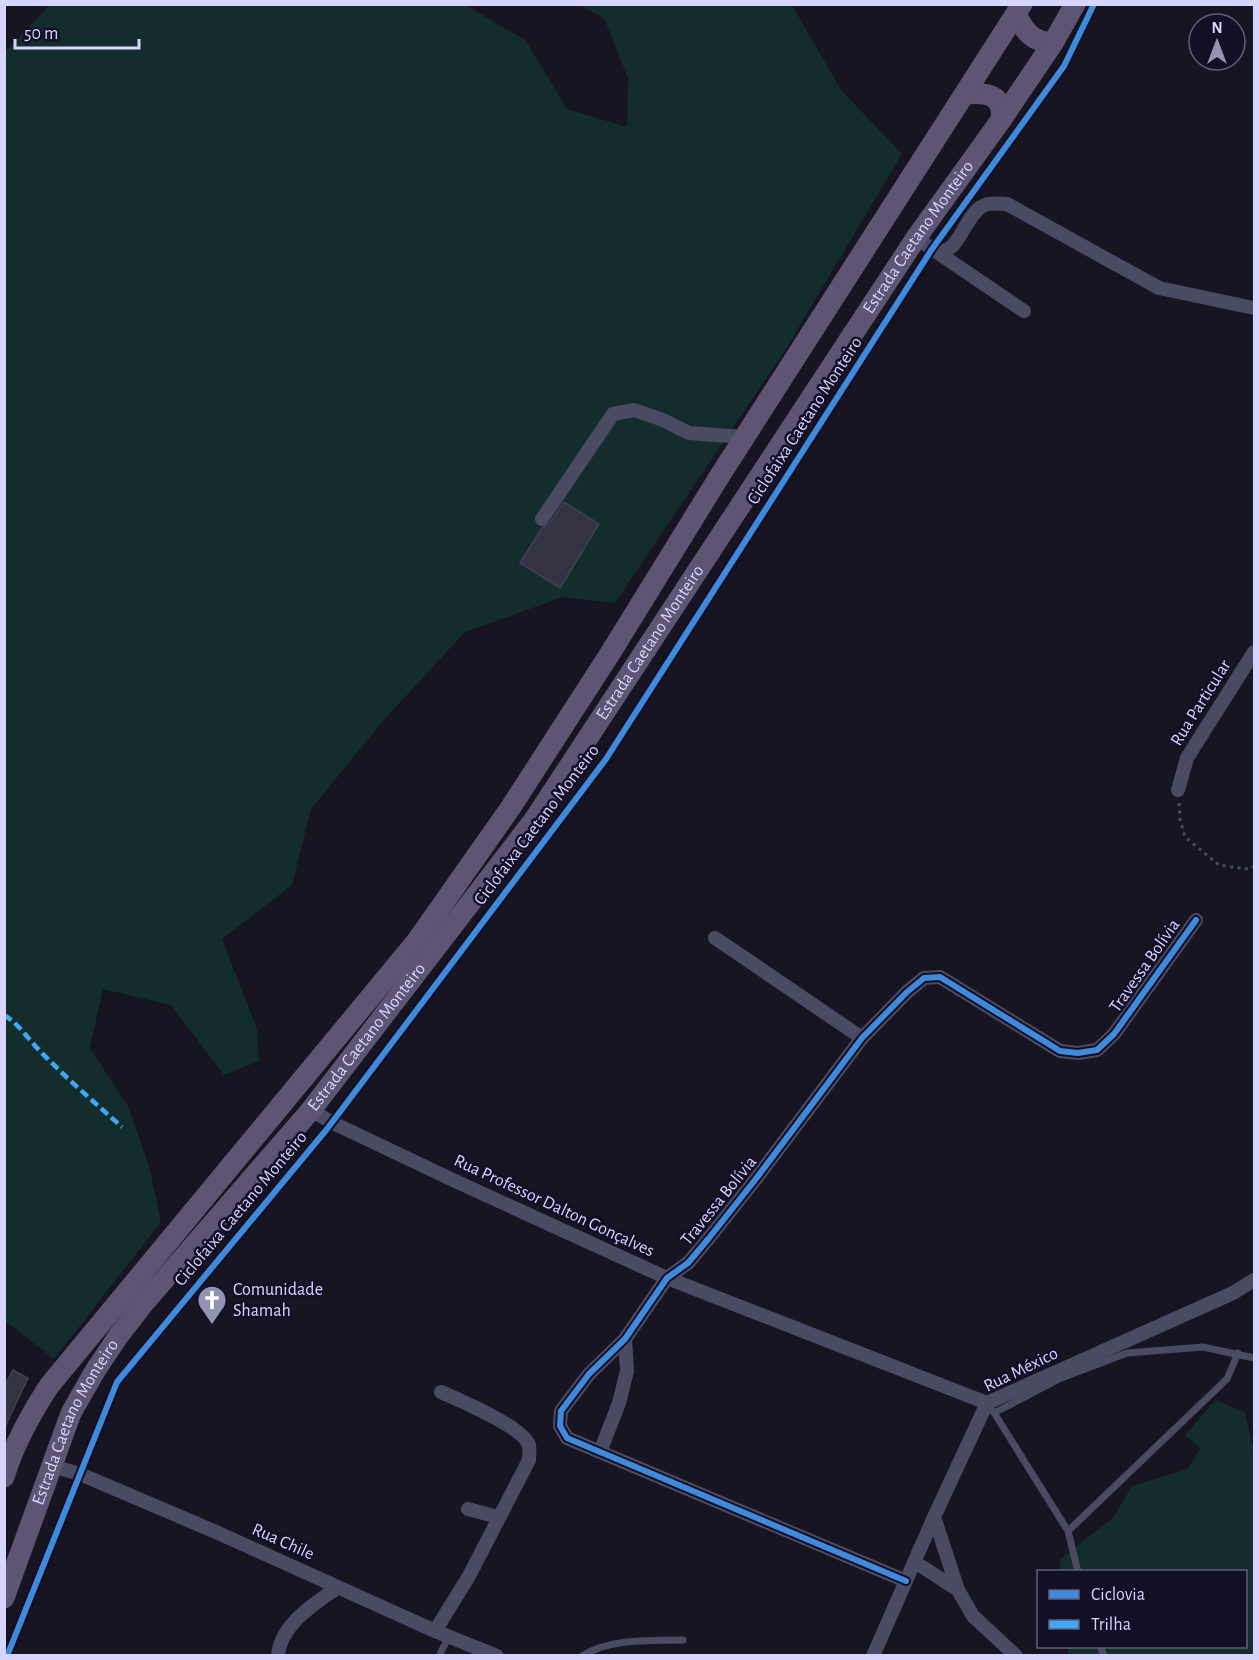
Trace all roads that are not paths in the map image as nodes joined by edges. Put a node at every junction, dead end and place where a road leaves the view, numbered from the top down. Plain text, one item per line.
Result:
1 (1075, 4) edge
2 (1019, 10) edge
3 (1053, 43) junction
4 (965, 94) junction
5 (1001, 120) junction
6 (916, 238) junction
7 (938, 251) junction
8 (1254, 308) edge
9 (1024, 311) dead end
10 (744, 437) junction
11 (542, 519) dead end
12 (1254, 652) edge
13 (1178, 790) road end
14 (1196, 920) dead end
15 (715, 938) dead end
16 (862, 1038) junction
17 (311, 1110) junction
18 (667, 1278) junction
19 (1254, 1280) edge
20 (625, 1339) junction
21 (1238, 1353) junction
22 (1254, 1358) edge
23 (441, 1392) dead end
24 (991, 1408) junction
25 (600, 1452) junction
26 (52, 1466) junction
27 (4, 1477) edge
28 (468, 1509) dead end
29 (934, 1516) junction
30 (498, 1517) junction
31 (1068, 1531) junction
32 (915, 1562) junction
33 (1078, 1570) edge
34 (906, 1581) junction
35 (338, 1587) junction
36 (958, 1590) junction
37 (4, 1598) edge
38 (435, 1631) junction
39 (449, 1636) junction
40 (682, 1640) dead end
41 (278, 1656) edge
42 (439, 1656) edge
43 (497, 1656) edge
44 (582, 1656) edge
45 (873, 1656) edge
46 (1016, 1656) edge

1 - 3 main road, Estrada Caetano Monteiro
2 - 3 main road
2 - 4 main road, Estrada Caetano Monteiro
3 - 5 main road, Estrada Caetano Monteiro
4 - 5 main road
4 - 10 main road, Estrada Caetano Monteiro
5 - 6 main road, Estrada Caetano Monteiro
6 - 7 street
6 - 17 main road, Estrada Caetano Monteiro
7 - 8 street
7 - 9 street
10 - 11 street
10 - 27 main road, Estrada Caetano Monteiro
12 - 13 street, Rua Particular
14 - 16 street, Travessa Bolívia
15 - 16 street
16 - 18 street, Travessa Bolívia
17 - 18 street, Rua Professor Dalton Gonçalves
17 - 26 main road, Estrada Caetano Monteiro
18 - 20 street, Travessa Bolívia
18 - 24 street, Rua Professor Dalton Gonçalves
19 - 24 street, Rua México
20 - 25 street
20 - 25 street, Travessa Bolívia
21 - 22 lane
21 - 24 lane
21 - 31 lane
23 - 30 street
24 - 29 street, Rua México
24 - 31 lane
25 - 34 street, Travessa Bolívia
26 - 35 street, Rua Chile
26 - 37 main road, Estrada Caetano Monteiro
28 - 30 street
29 - 32 street, Rua México
29 - 36 street
30 - 38 street
31 - 33 lane
32 - 34 street, Rua México
32 - 36 street
34 - 45 street, Rua México
35 - 38 street, Rua Chile
35 - 41 street
36 - 46 street
38 - 39 street, Rua Chile
39 - 42 lane
39 - 43 street, Rua Chile
40 - 44 lane

